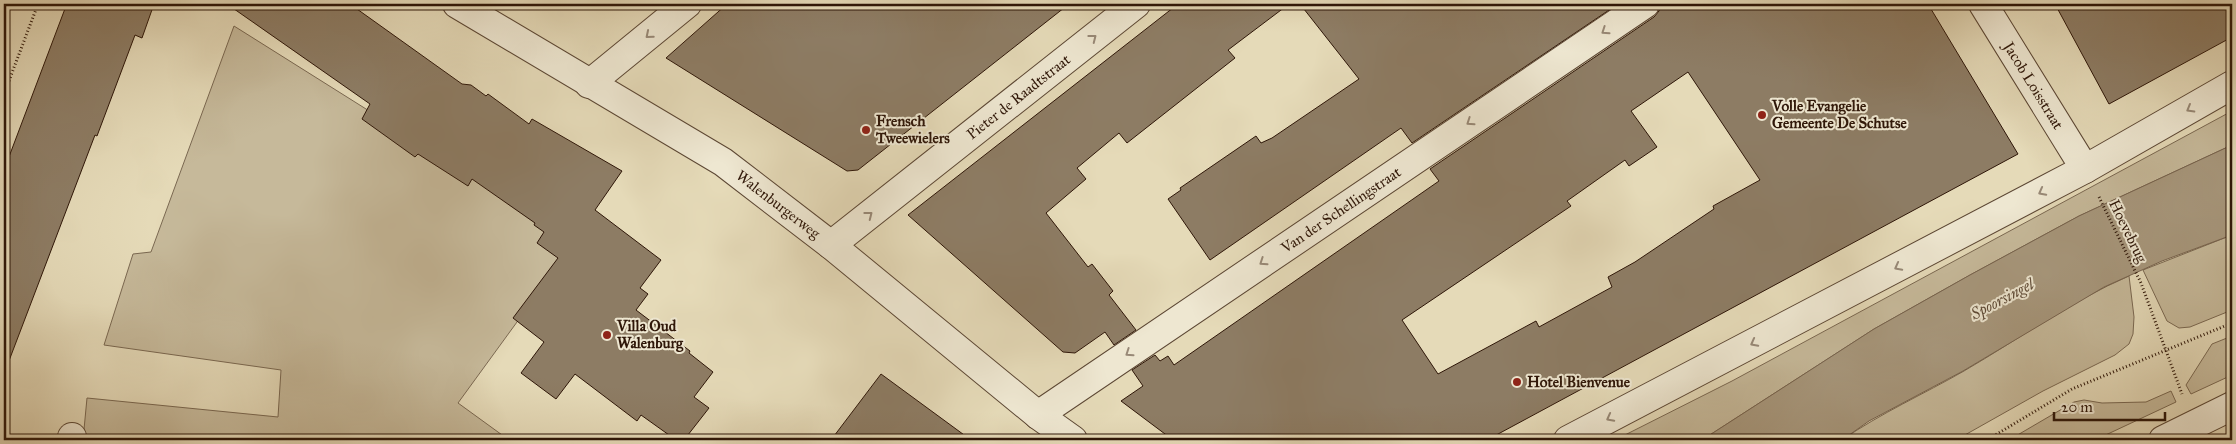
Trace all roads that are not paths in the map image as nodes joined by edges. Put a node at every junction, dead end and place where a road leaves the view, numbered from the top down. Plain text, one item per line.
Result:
1 (457, 4) edge
2 (687, 4) edge
3 (1136, 4) edge
4 (1645, 4) edge
5 (1983, 4) edge
6 (589, 84) junction
7 (2232, 85) edge
8 (2090, 179) junction
9 (831, 245) junction
10 (2232, 406) edge
11 (1038, 415) junction
12 (1073, 440) edge
13 (1568, 440) edge
14 (2163, 440) edge

1 - 6 street, Walenburgerweg
2 -> 6 street
9 -> 3 street, Pieter de Raadtstraat
4 -> 11 street, Van der Schellingstraat
5 - 8 street, Jacob Loisstraat
6 - 9 street, Walenburgerweg
7 -> 8 street
8 -> 13 street
9 - 11 street, Walenburgerweg
10 - 14 street
11 - 12 street, Walenburgerweg

